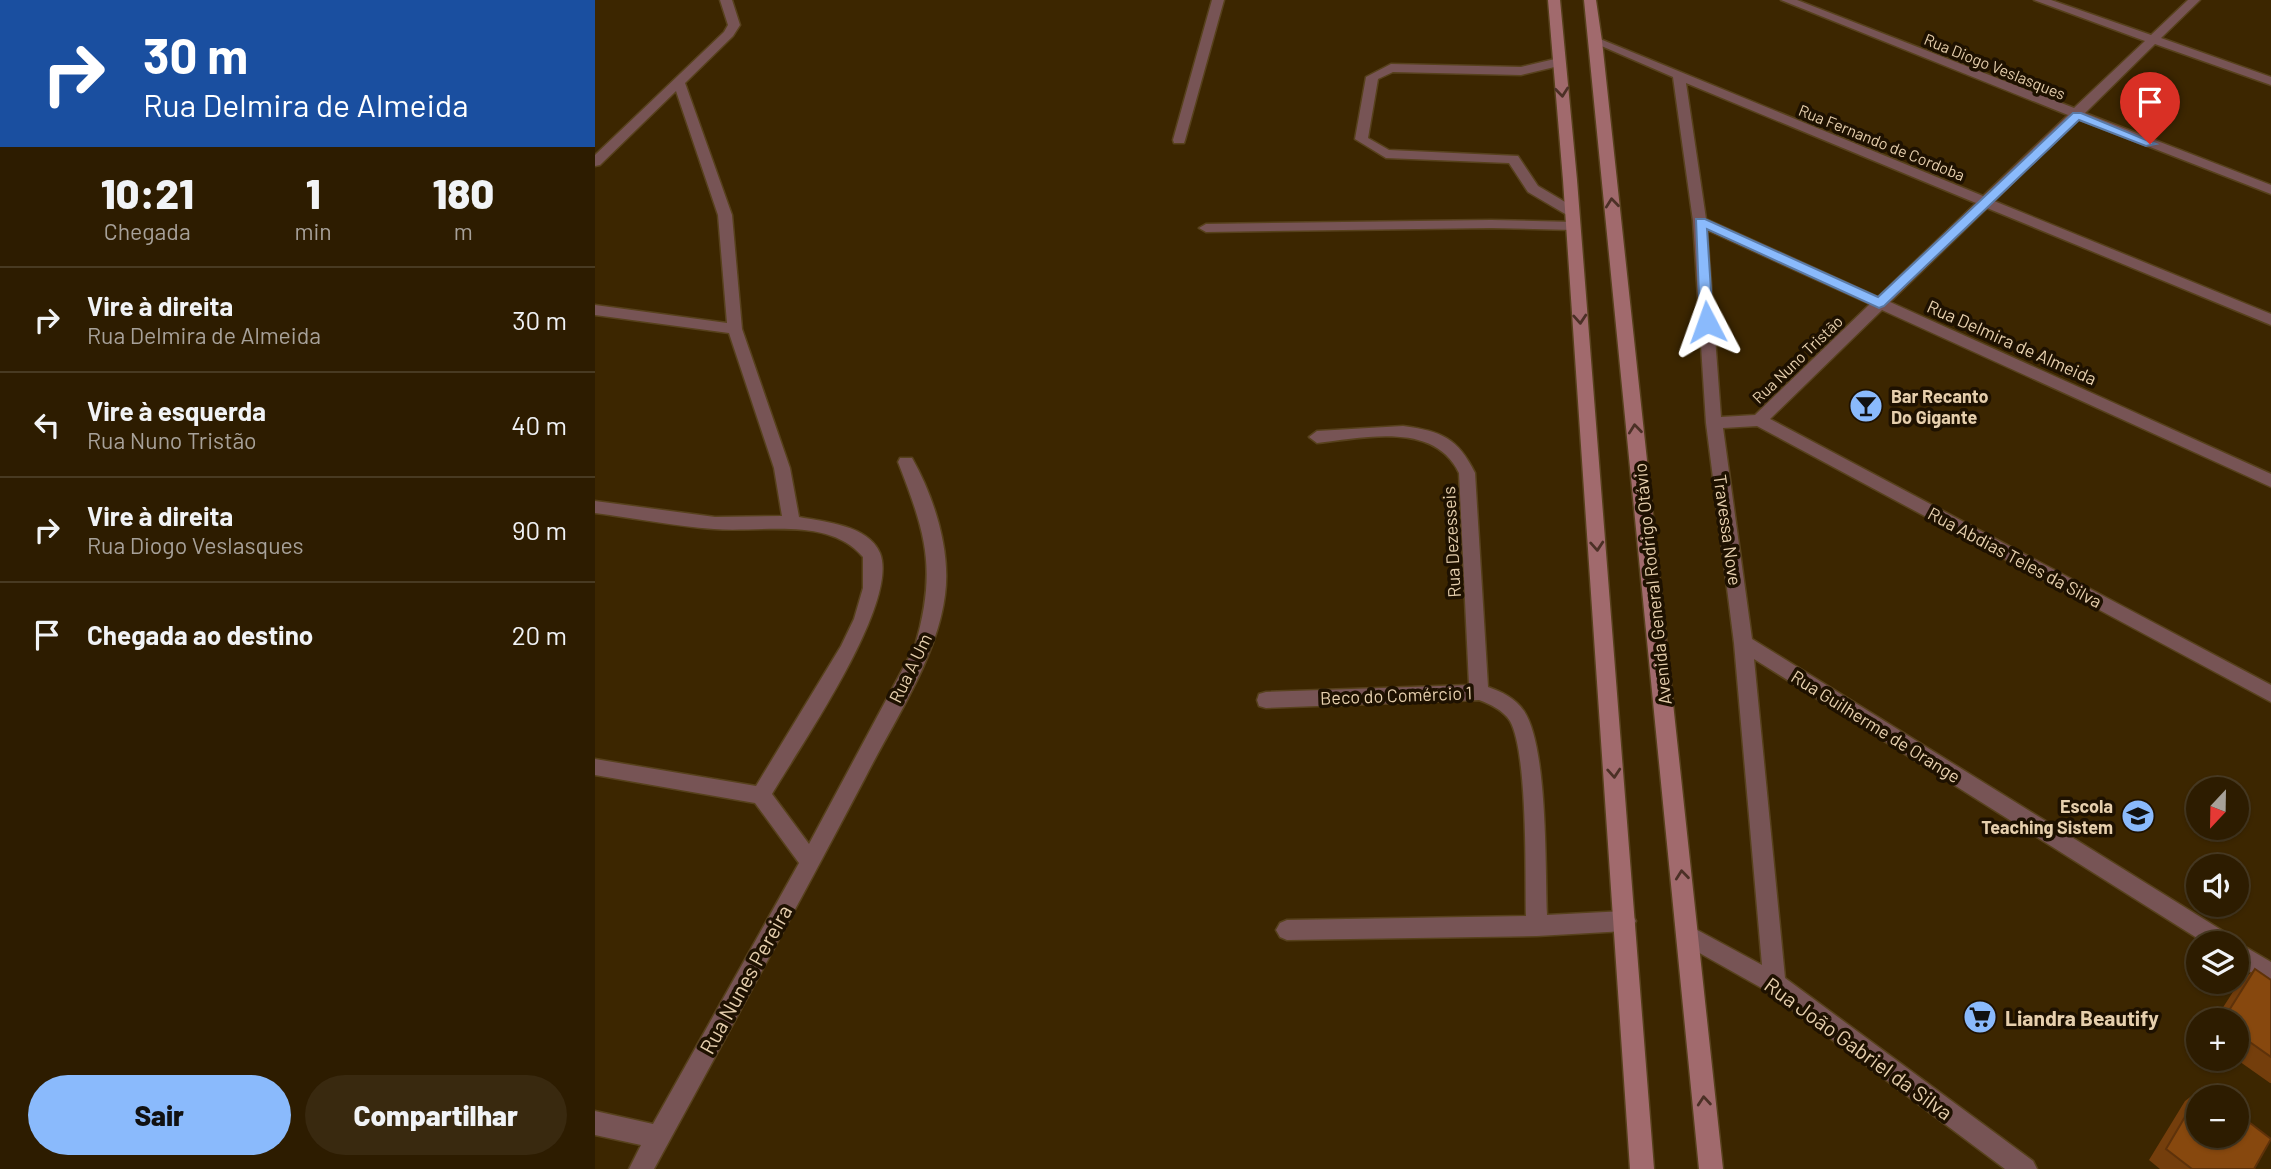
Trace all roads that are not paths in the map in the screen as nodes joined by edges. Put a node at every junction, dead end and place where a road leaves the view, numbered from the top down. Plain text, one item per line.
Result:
1 (726, 0) edge
2 (1218, 0) edge
3 (1554, 0) edge
4 (1590, 0) edge
5 (1787, 0) edge
6 (2041, 0) edge
7 (2194, 0) edge
8 (2152, 39) junction
9 (1596, 41) junction
10 (1559, 62) junction
11 (1679, 77) junction
12 (2271, 81) edge
13 (679, 82) junction
14 (2077, 116) junction
15 (1179, 140) dead end
16 (595, 162) edge
17 (2271, 190) edge
18 (1984, 203) junction
19 (1572, 219) junction
20 (1700, 221) junction
21 (1206, 228) dead end
22 (1879, 303) junction
23 (595, 310) edge
24 (2271, 320) edge
25 (735, 329) junction
26 (1759, 420) junction
27 (1714, 423) junction
28 (1317, 437) dead end
29 (906, 462) dead end
30 (2271, 481) edge
31 (595, 507) edge
32 (792, 522) junction
33 (1743, 643) junction
34 (1479, 692) junction
35 (2271, 694) edge
36 (1266, 700) dead end
37 (595, 767) edge
38 (761, 795) junction
39 (810, 862) junction
40 (1625, 921) junction
41 (1537, 926) junction
42 (1287, 930) dead end
43 (2204, 931) edge
44 (1688, 935) junction
45 (2249, 960) edge
46 (2271, 974) edge
47 (1775, 984) junction
48 (595, 1123) edge
49 (658, 1138) junction
50 (641, 1169) edge
51 (1641, 1169) edge
52 (1711, 1169) edge
53 (2025, 1169) edge

1 - 13 street
2 - 15 street
3 - 10 main road
4 - 9 main road, Avenida General Rodrigo Otávio
5 - 14 street, Rua Diogo Veslasques
6 - 8 street
7 - 8 street, Rua Nuno Tristão
8 - 12 street
8 - 14 street, Rua Nuno Tristão
9 - 11 street, Rua Fernando de Cordoba
44 -> 9 main road, Avenida General Rodrigo Otávio
10 -> 19 main road
10 - 19 street
11 - 18 street, Rua Fernando de Cordoba
11 - 20 street, Travessa Nove
13 - 16 street
13 - 25 street
14 - 17 street, Rua Diogo Veslasques
14 - 18 street, Rua Nuno Tristão
18 - 22 street, Rua Nuno Tristão
18 - 24 street, Rua Fernando de Cordoba
19 - 21 street
19 -> 40 main road
20 - 22 street, Rua Delmira de Almeida
20 - 27 street, Travessa Nove
22 - 26 street, Rua Nuno Tristão
22 - 30 street, Rua Delmira de Almeida
23 - 25 street
25 - 32 street
26 - 27 street, Rua Nuno Tristão
26 - 35 street, Rua Abdias Teles da Silva
27 - 33 street, Travessa Nove
28 - 34 street, Rua Dezesseis
29 - 39 street, Rua A Um
31 - 32 street
32 - 38 street
33 - 43 street, Rua Guilherme de Orange
33 - 47 street, Travessa Nove
34 - 36 street, Beco do Comércio 1
34 - 41 street, Beco do Comércio 1
37 - 38 street
38 - 39 street
39 - 49 street, Rua Nunes Pereira
40 - 41 street
40 - 51 main road
41 - 42 street
44 - 47 street, Rua João Gabriel da Silva
52 -> 44 main road, Avenida General Rodrigo Otávio
45 - 46 street
47 - 53 street, Rua João Gabriel da Silva
48 - 49 street
49 - 50 street, Rua Nunes Pereira

